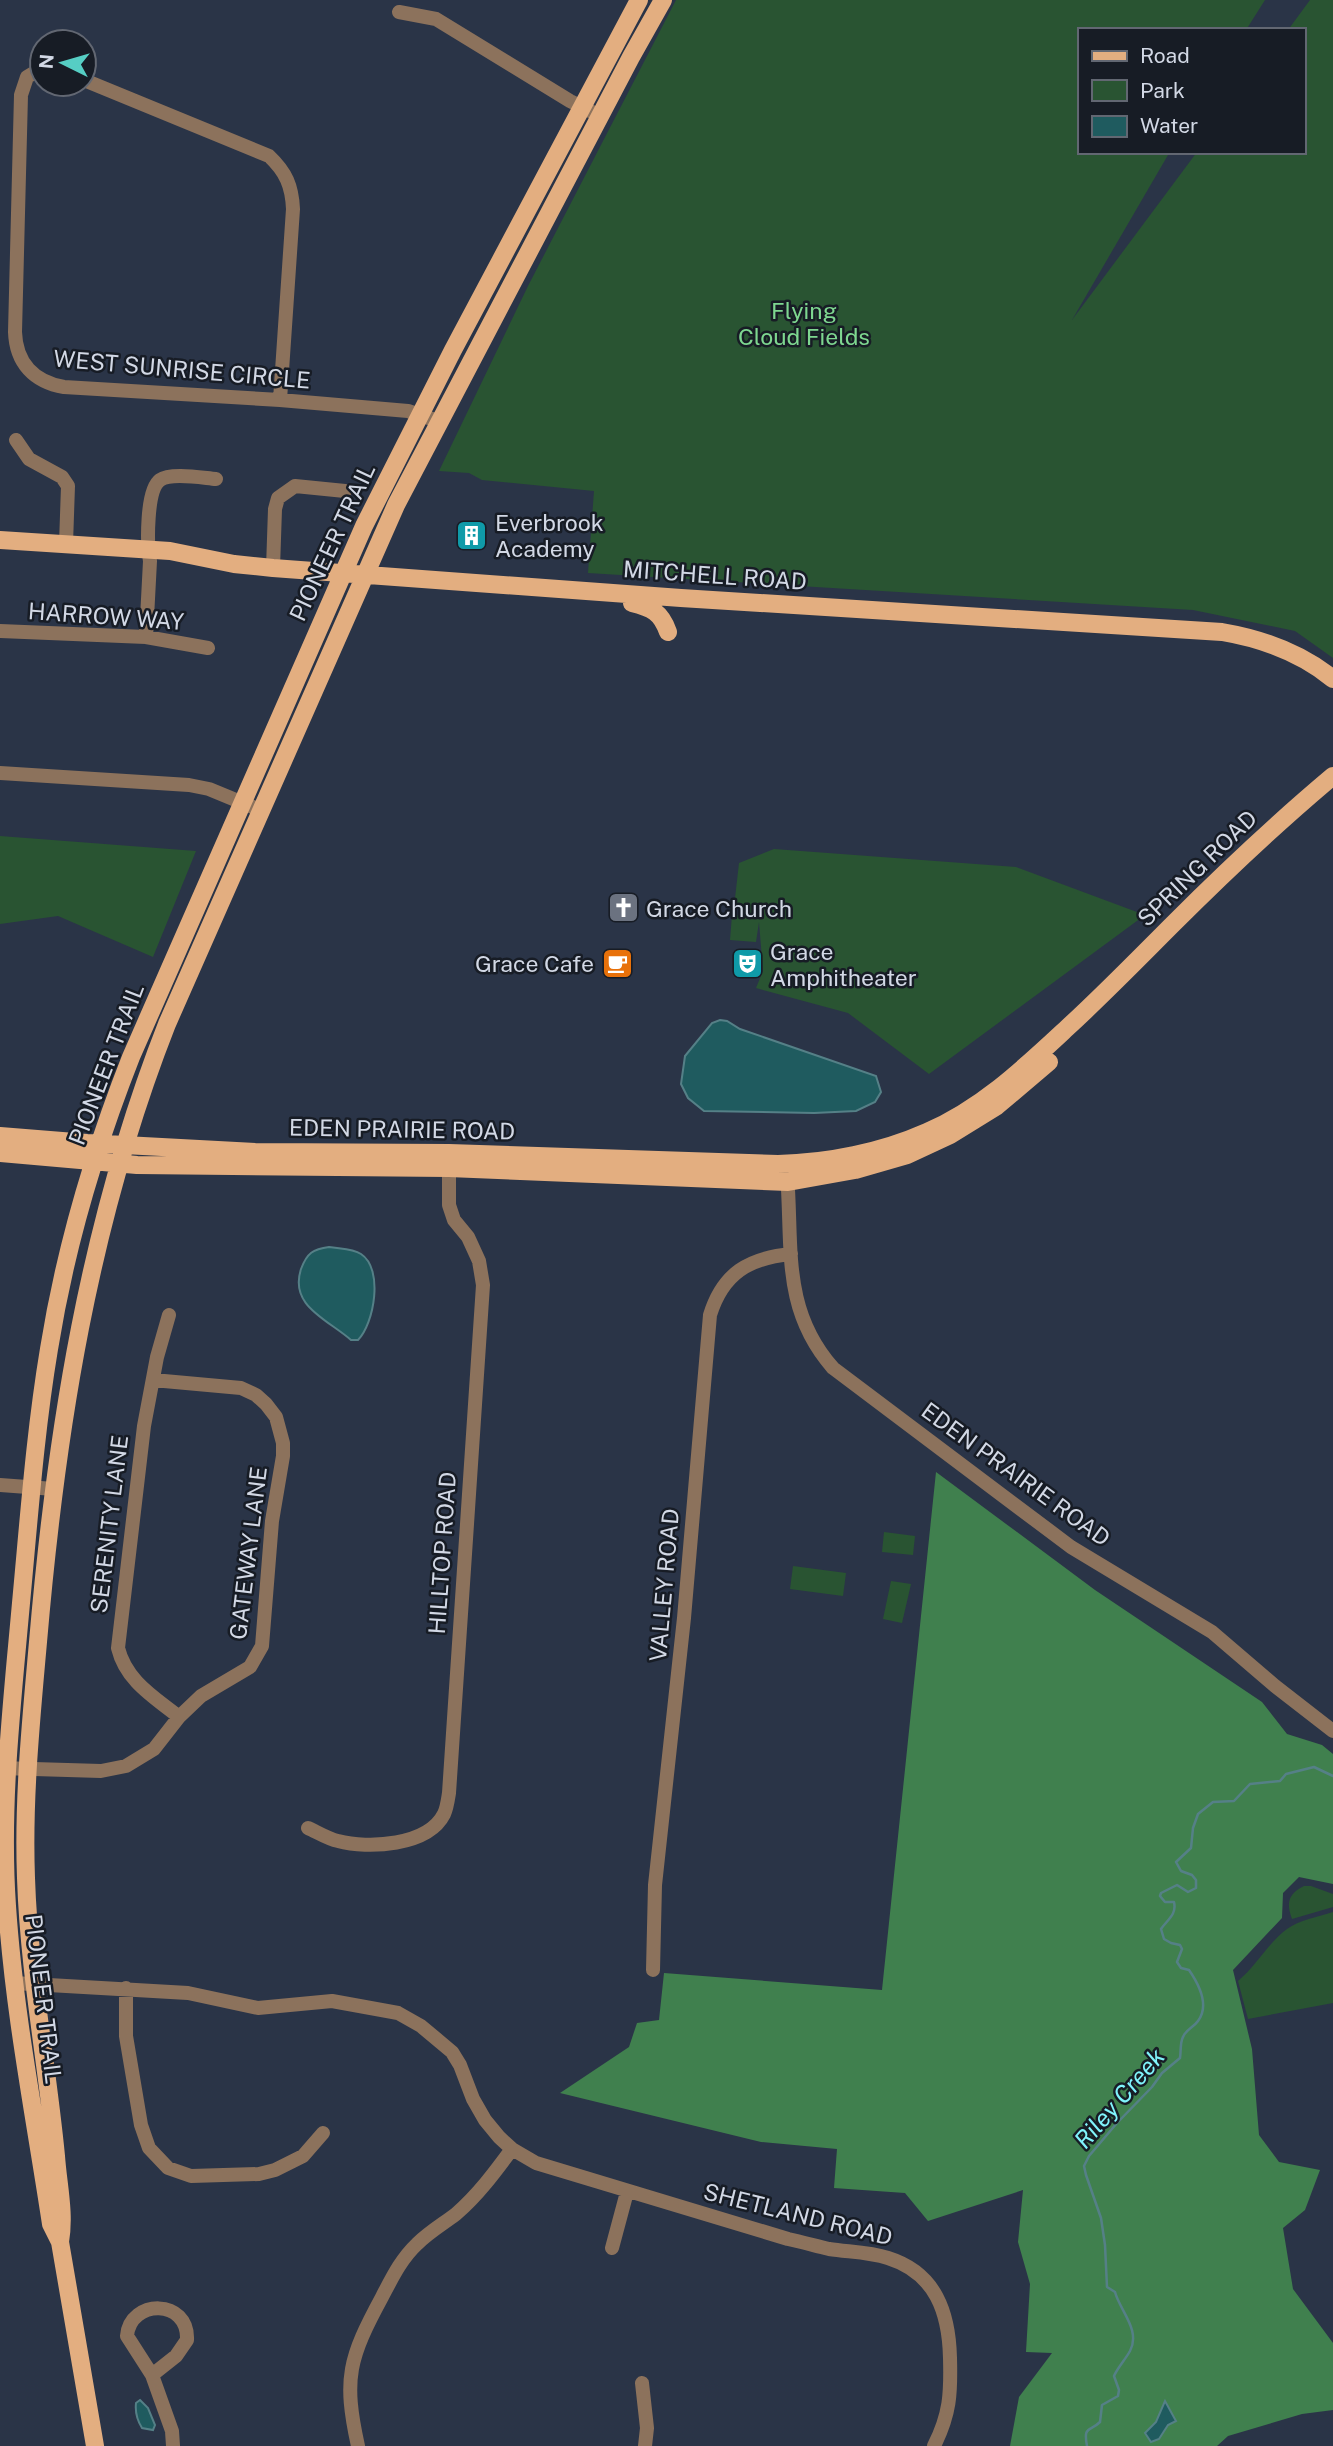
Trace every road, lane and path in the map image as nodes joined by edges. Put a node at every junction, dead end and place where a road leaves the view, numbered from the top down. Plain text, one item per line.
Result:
1 (639, 0) edge
2 (663, 0) edge
3 (399, 12) dead end
4 (28, 76) edge
5 (98, 86) edge
6 (581, 106) junction
7 (600, 116) junction
8 (280, 400) junction
9 (419, 414) junction
10 (438, 421) junction
11 (16, 440) dead end
12 (216, 479) dead end
13 (345, 491) dead end
14 (0, 540) edge
15 (66, 544) junction
16 (148, 550) junction
17 (274, 568) junction
18 (342, 573) junction
19 (365, 573) junction
20 (591, 592) junction
21 (0, 631) edge
22 (668, 632) dead end
23 (146, 637) junction
24 (208, 648) dead end
25 (1333, 678) edge
26 (0, 773) edge
27 (1333, 776) edge
28 (242, 802) junction
29 (260, 810) junction
30 (0, 1136) edge
31 (100, 1144) junction
32 (125, 1145) junction
33 (0, 1153) edge
34 (449, 1161) junction
35 (95, 1162) junction
36 (119, 1164) junction
37 (787, 1173) junction
38 (792, 1254) junction
39 (169, 1315) dead end
40 (153, 1380) junction
41 (0, 1485) edge
42 (32, 1487) junction
43 (54, 1489) junction
44 (178, 1717) junction
45 (1333, 1731) edge
46 (4, 1768) edge
47 (27, 1769) junction
48 (308, 1828) dead end
49 (653, 1970) dead end
50 (14, 1983) junction
51 (33, 1983) junction
52 (126, 1988) junction
53 (323, 2133) dead end
54 (512, 2149) junction
55 (628, 2192) junction
56 (60, 2242) junction
57 (612, 2248) dead end
58 (152, 2375) junction
59 (642, 2383) dead end
60 (95, 2446) edge
61 (173, 2446) edge
62 (358, 2446) edge
63 (645, 2446) edge
64 (934, 2446) edge

1 - 6 main road, PIONEER TRAIL
2 - 7 main road, PIONEER TRAIL
3 - 6 street
4 - 8 street, WEST SUNRISE CIRCLE
5 - 8 street
6 - 7 street
6 - 9 main road, PIONEER TRAIL
7 - 10 main road, PIONEER TRAIL
8 - 9 street, WEST SUNRISE CIRCLE
9 - 10 street, WEST SUNRISE CIRCLE
9 - 18 main road, PIONEER TRAIL
10 - 19 main road, PIONEER TRAIL
11 - 15 street
12 - 16 street
13 - 17 street
14 - 15 main road, MITCHELL ROAD
15 - 16 main road, MITCHELL ROAD
16 - 17 main road, MITCHELL ROAD
16 - 23 street
17 - 18 main road, MITCHELL ROAD
18 - 19 main road, MITCHELL ROAD
18 - 28 main road, PIONEER TRAIL
19 - 20 main road, MITCHELL ROAD
19 - 29 main road, PIONEER TRAIL
20 - 22 main road
20 - 25 main road, MITCHELL ROAD
21 - 23 street, HARROW WAY
23 - 24 street, HARROW WAY
26 - 28 street
27 - 37 main road, SPRING ROAD
28 - 29 street
28 - 31 main road, PIONEER TRAIL
29 - 32 main road, PIONEER TRAIL
30 - 31 main road, EDEN PRAIRIE ROAD
31 - 32 main road, EDEN PRAIRIE ROAD
31 - 35 main road, PIONEER TRAIL
32 - 34 main road, EDEN PRAIRIE ROAD
32 - 36 main road, PIONEER TRAIL
33 - 35 main road, EDEN PRAIRIE ROAD
34 - 36 main road, EDEN PRAIRIE ROAD
34 - 37 main road, EDEN PRAIRIE ROAD
34 - 48 street, HILLTOP ROAD
35 - 36 main road, EDEN PRAIRIE ROAD
35 - 42 main road, PIONEER TRAIL
36 - 43 main road, PIONEER TRAIL
37 - 38 street, EDEN PRAIRIE ROAD
38 - 45 street, EDEN PRAIRIE ROAD
38 - 49 street, VALLEY ROAD
39 - 40 street, SERENITY LANE
40 - 44 street, SERENITY LANE
40 - 44 street, GATEWAY LANE
41 - 42 street
42 - 43 street
42 - 46 main road, PIONEER TRAIL
43 - 47 main road, PIONEER TRAIL
44 - 47 street, GATEWAY LANE
46 - 47 street, GATEWAY LANE
46 - 50 main road, PIONEER TRAIL
47 - 51 main road, PIONEER TRAIL
50 - 51 street, SHETLAND ROAD
50 - 56 main road, PIONEER TRAIL
51 - 52 street, SHETLAND ROAD
51 - 56 main road, PIONEER TRAIL
52 - 53 street
52 - 54 street, SHETLAND ROAD
54 - 55 street, SHETLAND ROAD
54 - 62 street
55 - 57 street
55 - 64 street, SHETLAND ROAD
56 - 60 main road, PIONEER TRAIL
58 - 58 street
58 - 61 street
59 - 63 street

